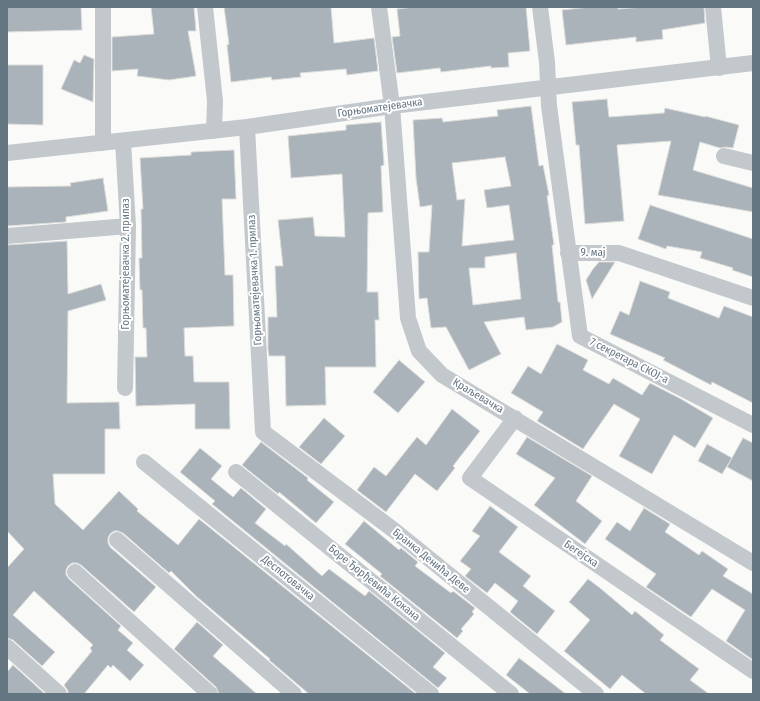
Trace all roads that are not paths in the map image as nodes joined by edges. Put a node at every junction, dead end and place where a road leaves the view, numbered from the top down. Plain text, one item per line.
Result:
1 (103, 7) edge
2 (205, 7) edge
3 (379, 7) edge
4 (540, 7) edge
5 (713, 7) edge
6 (753, 63) edge
7 (719, 68) junction
8 (548, 88) junction
9 (392, 106) junction
10 (247, 127) junction
11 (214, 131) junction
12 (123, 141) junction
13 (104, 143) junction
14 (7, 153) edge
15 (724, 156) dead end
16 (753, 163) edge
17 (128, 226) junction
18 (7, 236) edge
19 (568, 253) junction
20 (753, 298) edge
21 (125, 388) dead end
22 (515, 418) junction
23 (753, 425) edge
24 (263, 432) joint
25 (144, 462) dead end
26 (236, 472) dead end
27 (117, 540) dead end
28 (753, 563) edge
29 (75, 572) dead end
30 (7, 647) edge
31 (753, 671) edge
32 (59, 694) edge
33 (210, 694) edge
34 (294, 694) edge
35 (431, 694) edge
36 (511, 694) edge
37 (596, 694) edge

1 - 13 street
2 - 11 street
3 - 9 street, Краљевачка
4 - 8 street, 9. мај
5 - 7 street
6 - 7 street, Горњоматејевачка
7 - 8 street, Горњоматејевачка
8 - 9 street, Горњоматејевачка
8 - 19 street, 9. мај
9 - 10 street, Горњоматејевачка
9 - 22 street, Краљевачка
10 - 11 street, Горњоматејевачка
10 - 24 street, Горњоматејевачка 1. прилаз
11 - 12 street, Горњоматејевачка
12 - 13 street, Горњоматејевачка
12 - 17 street, Горњоматејевачка 2. прилаз
13 - 14 street, Горњоматејевачка
15 - 16 street
17 - 18 street
17 - 21 street, Горњоматејевачка 2. прилаз
19 - 20 street, 9. мај
19 - 23 street, 7 секретара СКОЈ-а
22 - 28 street, Краљевачка
22 - 31 street, Бегејска
24 - 37 street, Бранка Денића Деве
25 - 35 street, Деспотовачка
26 - 36 street, Боре Ђорђевића Кокана
27 - 34 street
29 - 33 street
30 - 32 street

